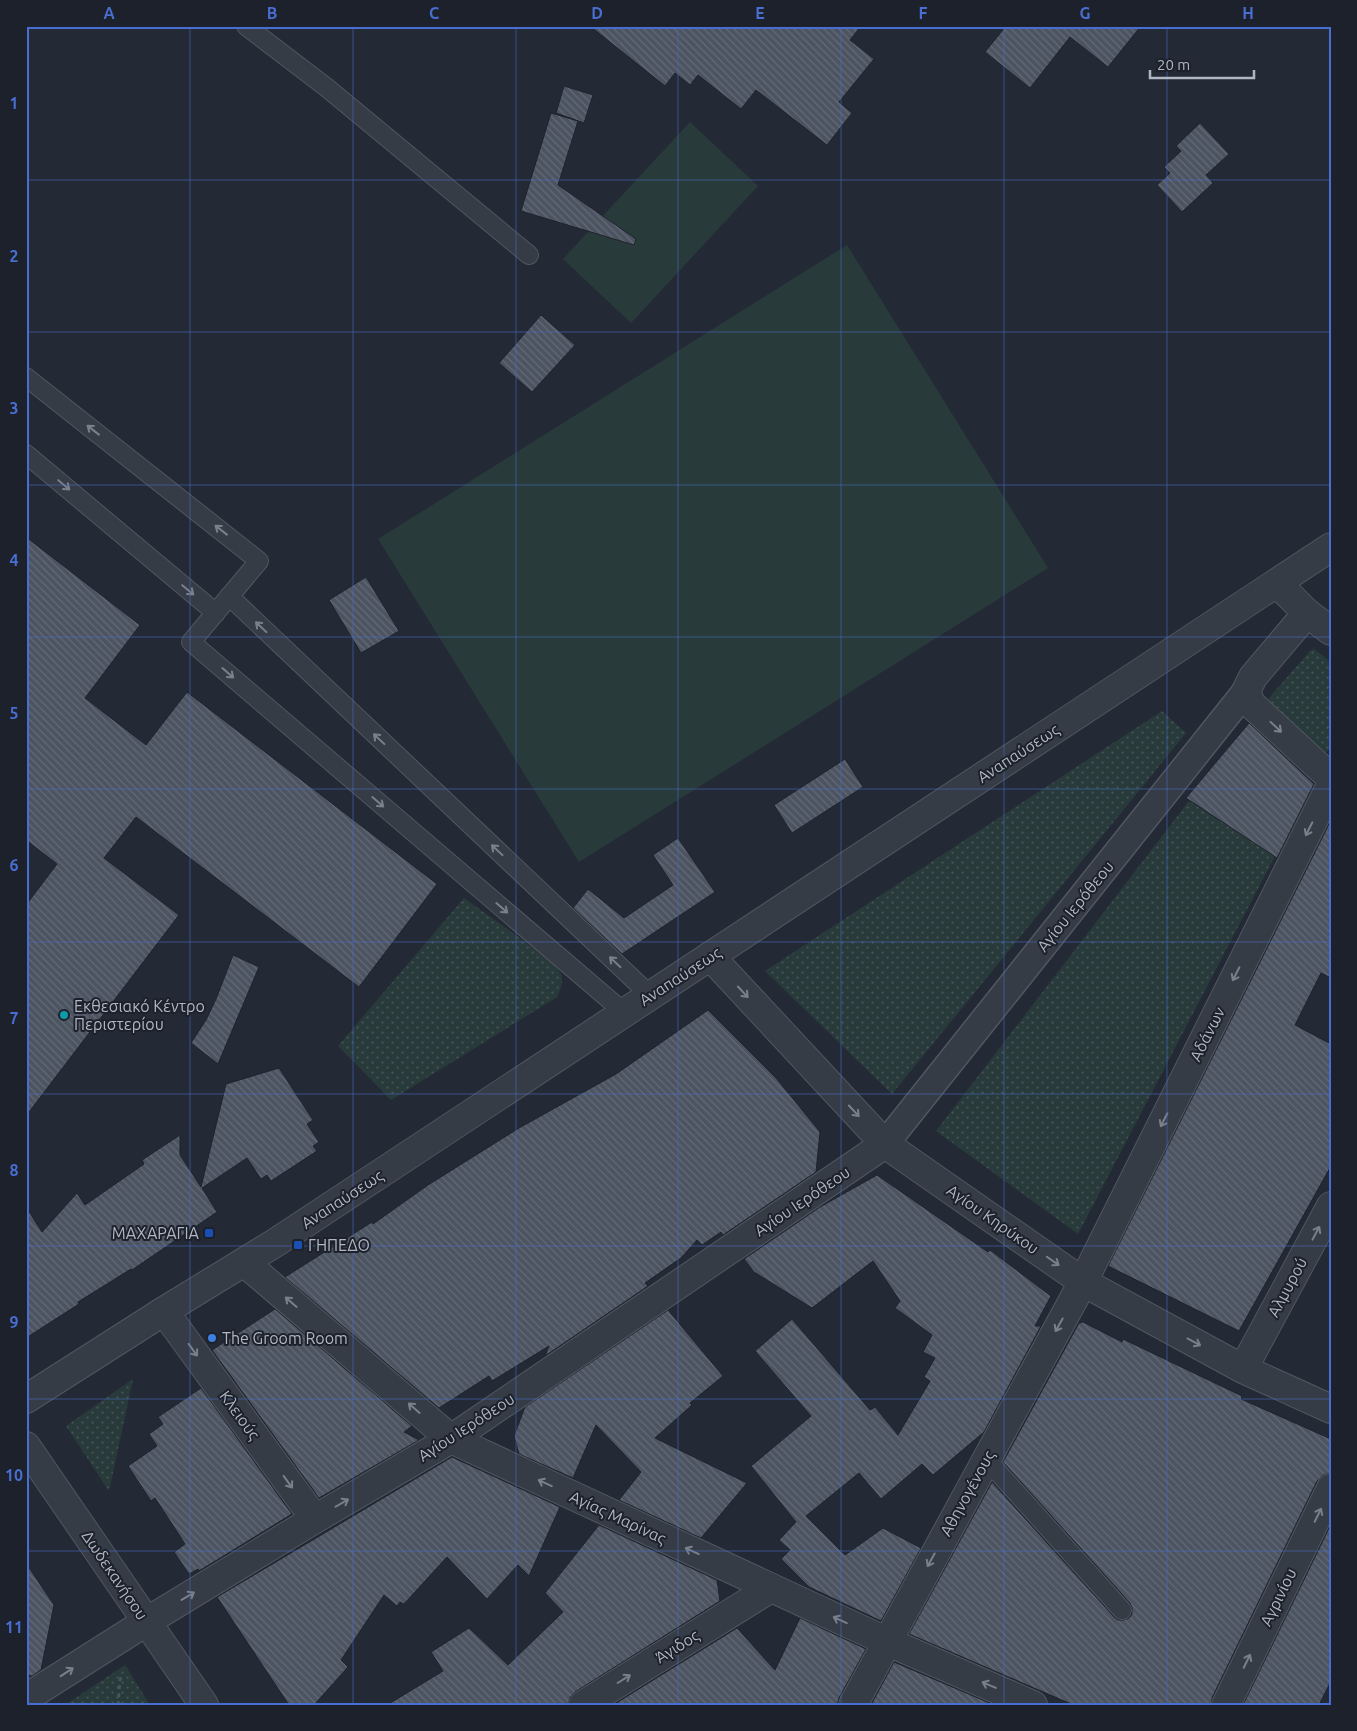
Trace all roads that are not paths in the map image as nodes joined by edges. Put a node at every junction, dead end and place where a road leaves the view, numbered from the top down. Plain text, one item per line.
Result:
1 (246, 26) edge
2 (529, 255) dead end
3 (26, 377) edge
4 (26, 454) edge
5 (1331, 547) edge
6 (1278, 583) junction
7 (229, 596) junction
8 (1307, 612) junction
9 (216, 613) junction
10 (1331, 631) edge
11 (1246, 691) junction
12 (1331, 778) edge
13 (1331, 786) edge
14 (710, 956) junction
15 (651, 996) junction
16 (625, 1013) junction
17 (885, 1144) junction
18 (1331, 1206) edge
19 (245, 1263) junction
20 (1083, 1282) junction
21 (164, 1311) junction
22 (1244, 1369) junction
23 (26, 1399) edge
24 (1331, 1409) edge
25 (451, 1440) junction
26 (26, 1446) edge
27 (986, 1458) junction
28 (1331, 1488) edge
29 (315, 1519) junction
30 (770, 1588) junction
31 (1122, 1610) dead end
32 (146, 1622) junction
33 (886, 1641) junction
34 (26, 1698) edge
35 (204, 1705) edge
36 (583, 1705) edge
37 (853, 1705) edge
38 (1033, 1705) edge
39 (1226, 1705) edge

1 - 2 lane
7 -> 3 lane
4 -> 9 lane
5 - 6 street, Αναπαύσεως
6 - 8 street
6 - 14 street, Αναπαύσεως
7 - 9 lane
15 -> 7 lane
8 - 10 street
8 - 11 street, Αγίου Ιερόθεου
9 -> 16 lane
11 -> 12 street
11 - 17 street, Αγίου Ιερόθεου
13 -> 20 street, Αδάνων
14 - 15 street, Αναπαύσεως
14 -> 17 street, Αγίου Κηρύκου
15 - 16 street, Αναπαύσεως
16 - 19 street, Αναπαύσεως
17 -> 20 street, Αγίου Κηρύκου
17 - 25 street, Αγίου Ιερόθεου
22 -> 18 street, Αλμυρού
19 - 21 street, Αναπαύσεως
25 -> 19 street, Αγίας Μαρίνας
20 -> 22 street, Αγίου Κηρύκου
20 -> 27 street, Αθηνογένους
21 - 23 street, Αναπαύσεως
21 -> 29 street, Κλειούς
22 - 24 street, Αγίου Κηρύκου
29 -> 25 street, Αγίου Ιερόθεου
30 -> 25 street, Αγίας Μαρίνας
26 - 32 street, Δωδεκανήσου
27 - 31 lane
27 -> 33 street, Αθηνογένους
39 -> 28 street, Αγρινίου
32 -> 29 street, Αγίου Ιερόθεου
33 -> 30 street, Αγίας Μαρίνας
36 -> 30 street, Άγιδος
34 -> 32 street, Αγίου Ιερόθεου
32 - 35 street, Δωδεκανήσου
33 - 37 street, Αθηνογένους
38 -> 33 street, Αγίας Μαρίνας

